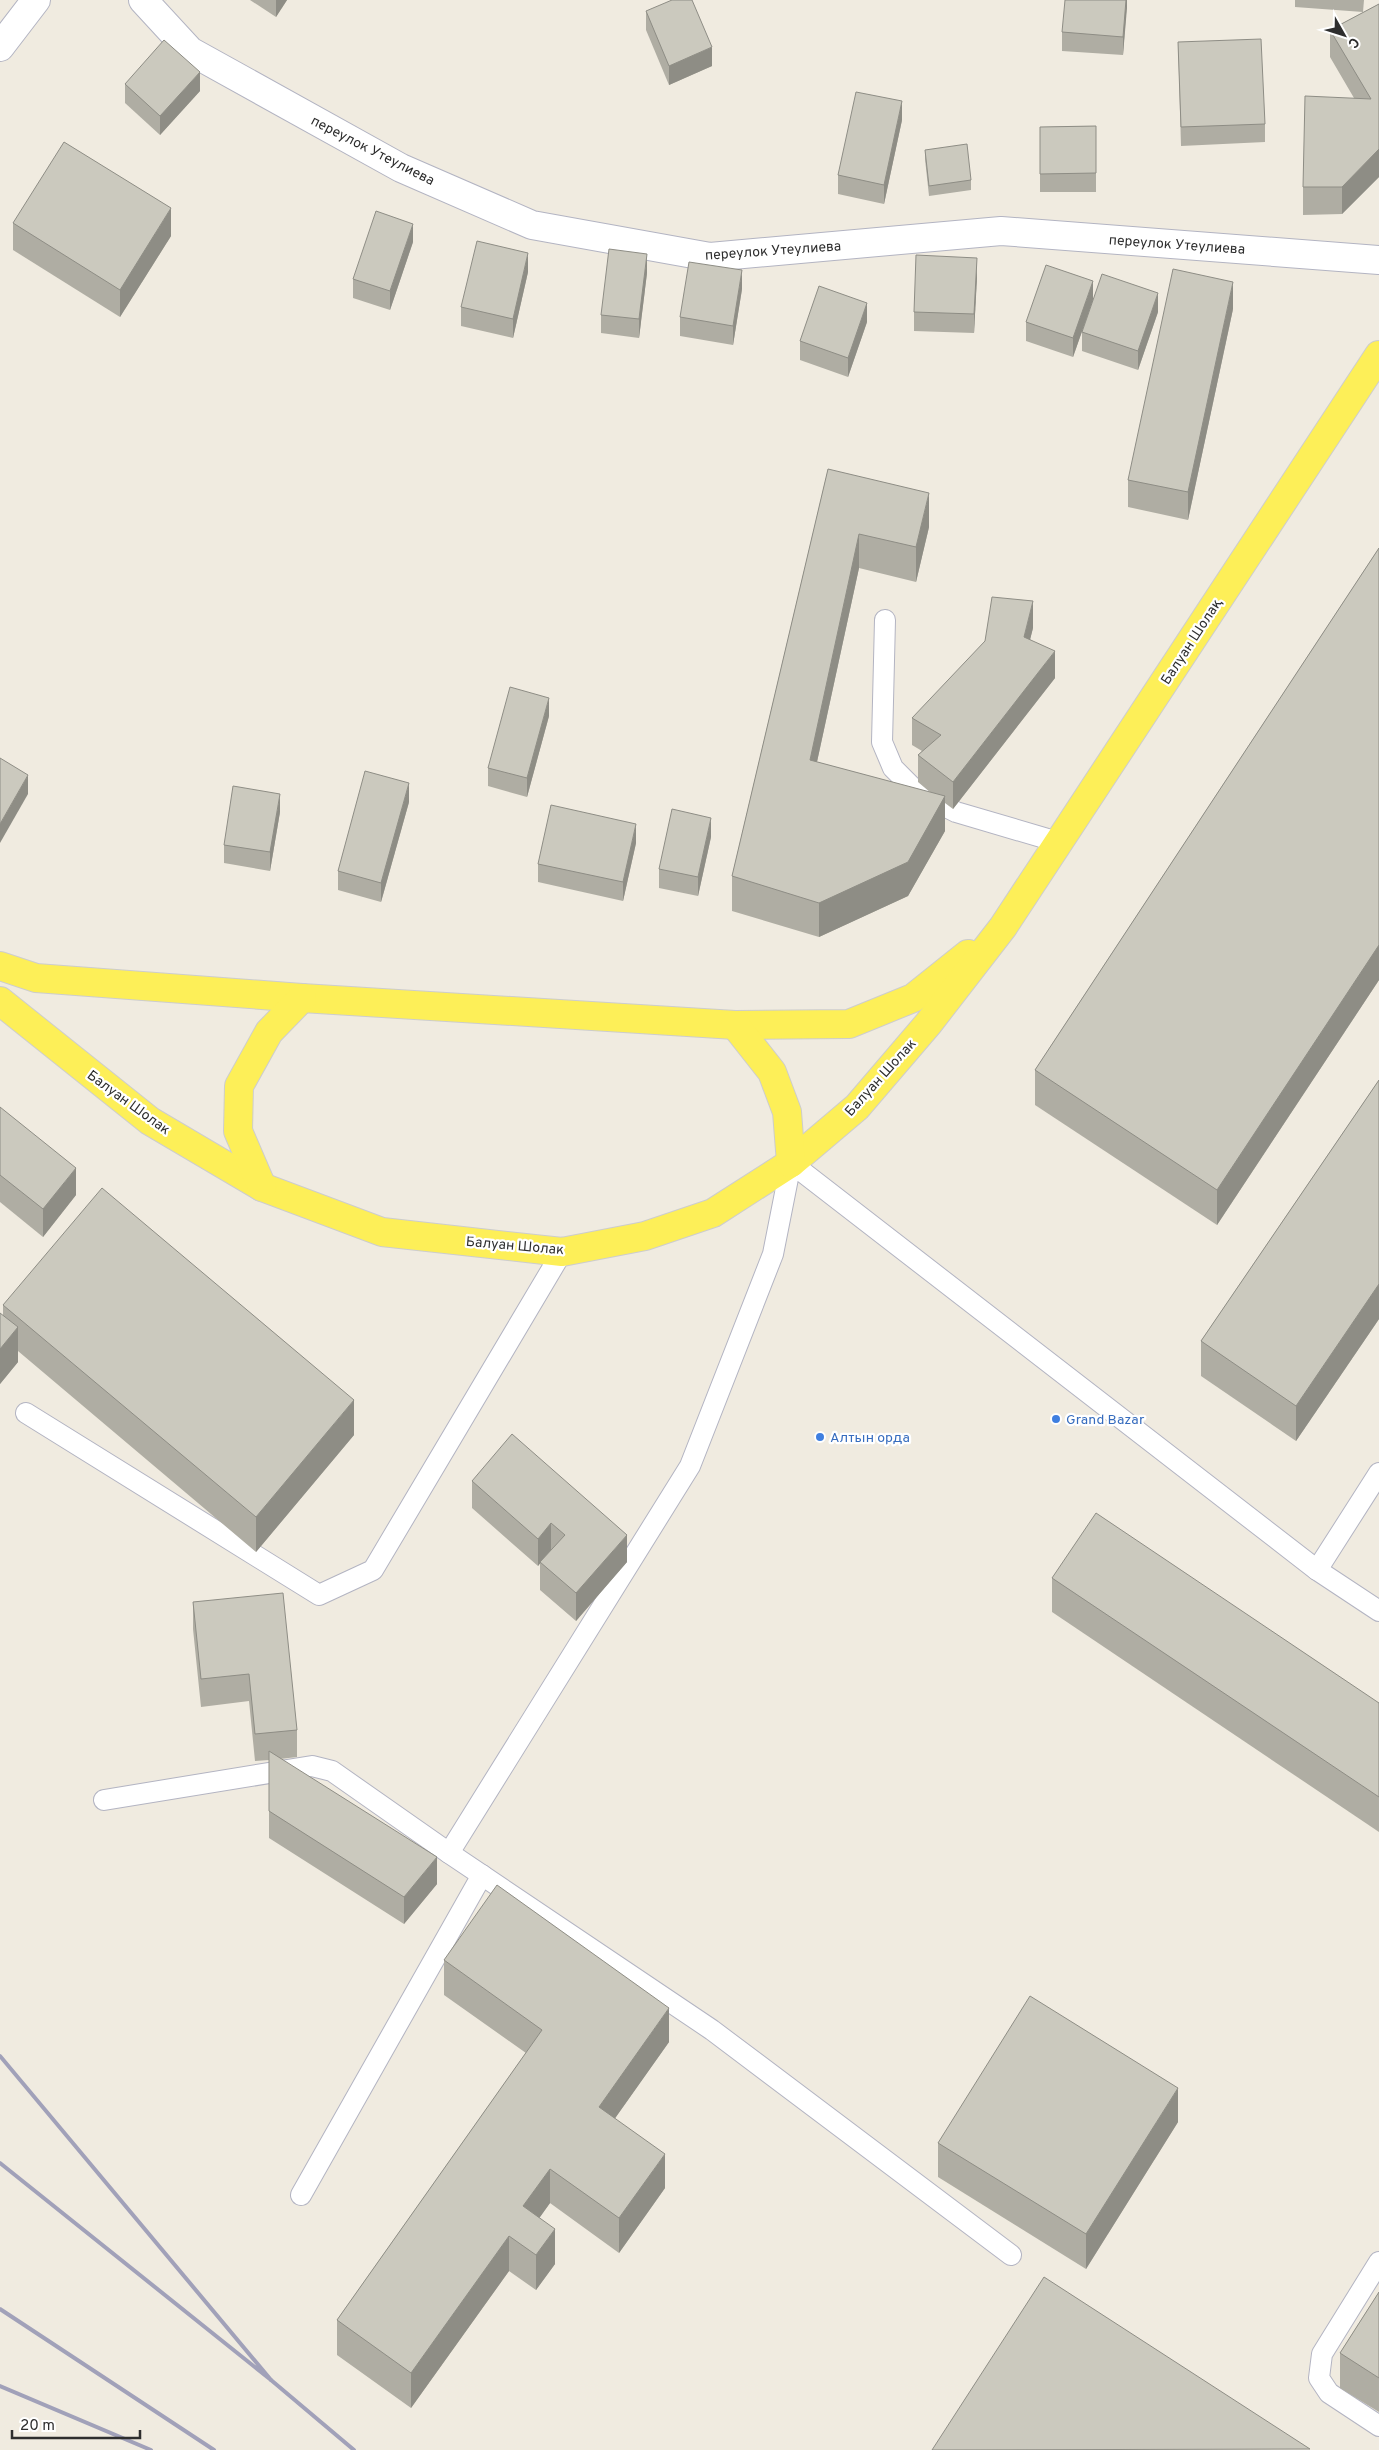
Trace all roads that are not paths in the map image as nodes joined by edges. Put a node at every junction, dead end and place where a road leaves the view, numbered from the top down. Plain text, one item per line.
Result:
1 (36, 0) edge
2 (143, 0) edge
3 (0, 47) edge
4 (1379, 260) edge
5 (1379, 355) edge
6 (886, 620) dead end
7 (1058, 842) junction
8 (1003, 927) junction
9 (0, 966) edge
10 (302, 998) junction
11 (0, 1001) edge
12 (735, 1025) junction
13 (791, 1162) junction
14 (262, 1187) junction
15 (562, 1252) junction
16 (26, 1413) dead end
17 (1379, 1473) edge
18 (1318, 1570) junction
19 (1379, 1611) edge
20 (104, 1800) dead end
21 (449, 1853) junction
22 (482, 1875) junction
23 (302, 2195) dead end
24 (1011, 2255) dead end
25 (1379, 2262) edge
26 (1379, 2426) edge

1 - 3 street
2 - 4 street, переулок Утеулиева
5 - 7 main road, Балуан Шолақ
6 - 7 lane
7 - 8 main road, Балуан Шолақ
8 - 12 main road
8 - 13 main road, Балуан Шолак
9 - 10 main road
10 - 12 main road
10 - 14 main road
11 - 14 main road, Балуан Шолак
12 - 13 main road
13 - 15 main road, Балуан Шолак
13 - 18 lane
13 - 21 lane
14 - 15 main road, Балуан Шолак
15 - 16 lane
17 - 18 lane
18 - 19 lane
20 - 21 lane
21 - 22 lane
22 - 23 lane
22 - 24 lane
25 - 26 lane

